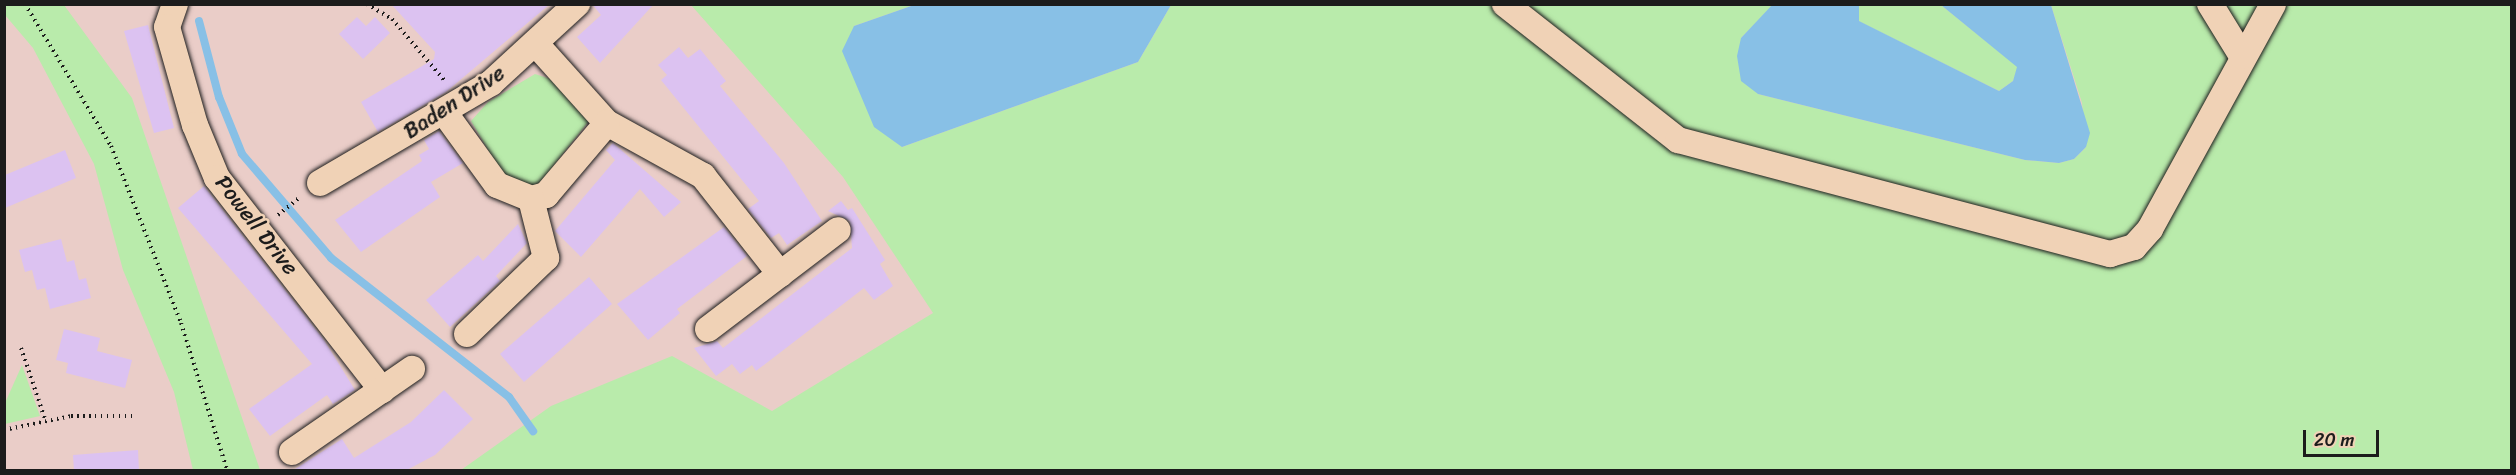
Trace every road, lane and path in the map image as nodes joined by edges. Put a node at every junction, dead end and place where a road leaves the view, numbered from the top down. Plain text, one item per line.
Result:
1 (26, 4) edge
2 (175, 4) edge
3 (367, 4) edge
4 (577, 4) edge
5 (1505, 4) edge
6 (2210, 4) edge
7 (2273, 4) edge
8 (536, 44) junction
9 (2242, 56) junction
10 (453, 107) junction
11 (607, 123) junction
12 (320, 183) dead end
13 (298, 198) dead end
14 (531, 199) junction
15 (277, 215) dead end
16 (838, 230) dead end
17 (780, 274) junction
18 (708, 329) dead end
19 (468, 334) dead end
20 (21, 348) dead end
21 (412, 369) dead end
22 (382, 390) junction
23 (133, 416) dead end
24 (45, 419) junction
25 (4, 430) edge
26 (292, 452) dead end
27 (227, 471) edge

1 - 27 path
2 - 22 street, Powell Drive
3 - 10 path
4 - 8 street, Baden Drive
5 - 9 street
6 - 9 street
7 - 9 street
8 - 10 street, Baden Drive
8 - 11 street
10 - 12 street, Baden Drive
10 - 14 street
11 - 14 street
11 - 17 street
13 - 15 path
14 - 19 street
16 - 17 street
17 - 18 street
20 - 24 path
21 - 22 street
22 - 26 street
23 - 24 path
24 - 25 path

